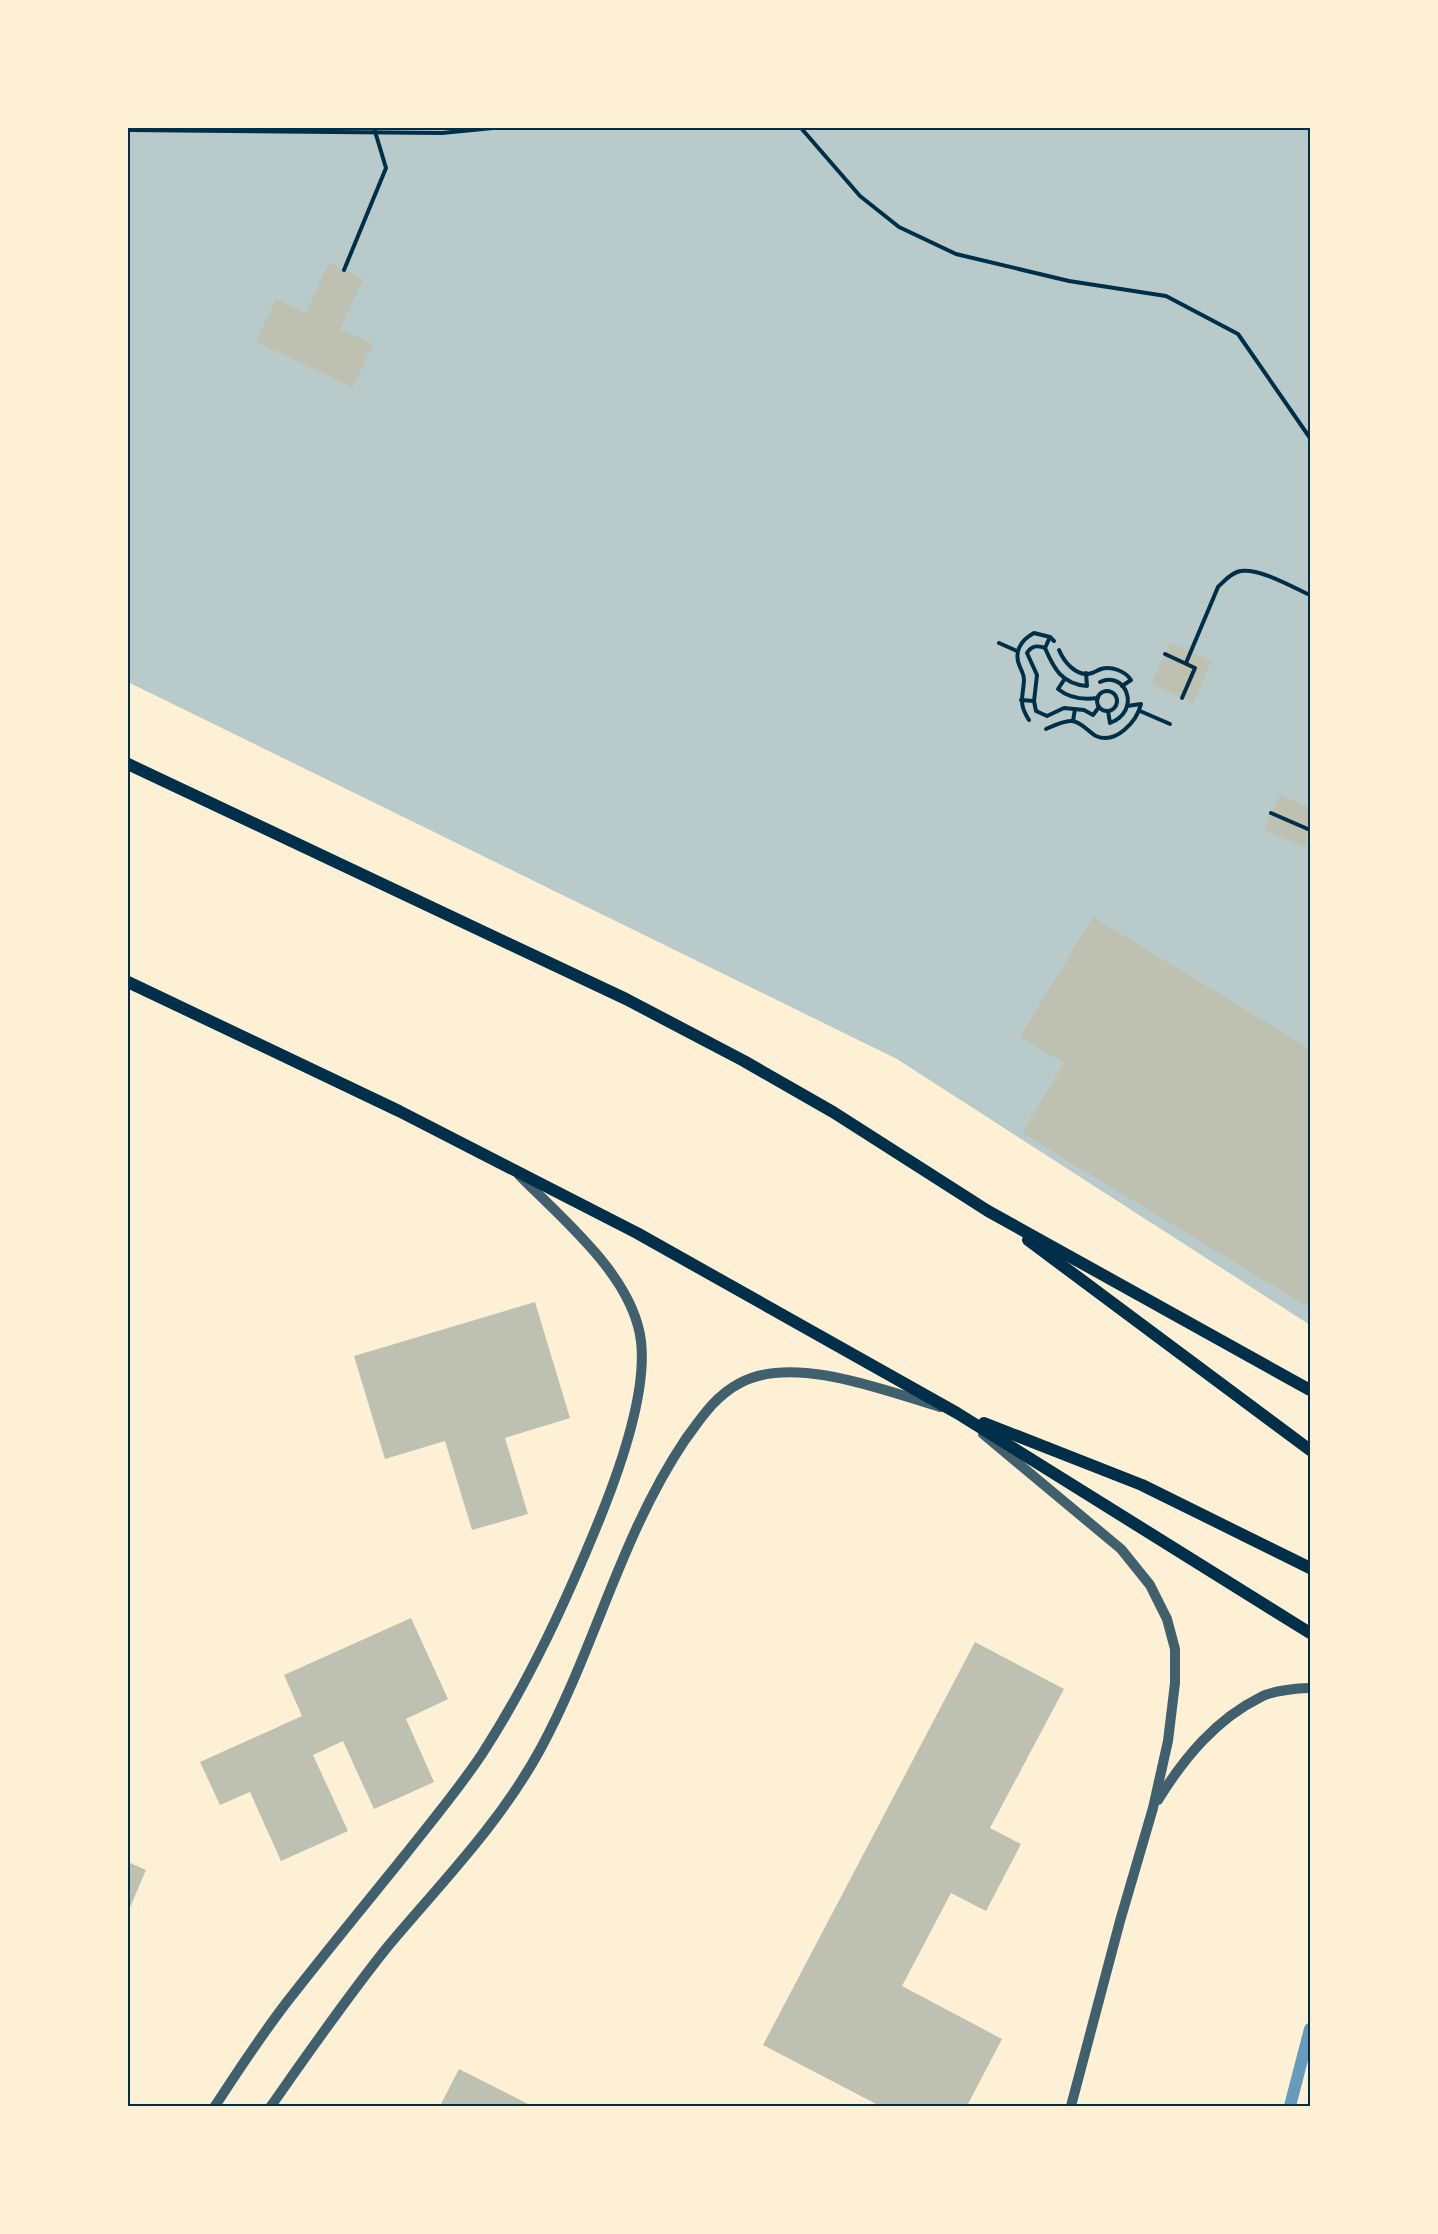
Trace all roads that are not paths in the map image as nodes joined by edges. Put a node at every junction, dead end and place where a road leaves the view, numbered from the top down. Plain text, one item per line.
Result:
1 (128, 764) edge
2 (128, 982) edge
3 (515, 1170) junction
4 (988, 1211) junction
5 (1311, 1390) edge
6 (957, 1413) junction
7 (1311, 1450) edge
8 (1311, 1568) edge
9 (1311, 1633) edge
10 (1311, 1688) edge
11 (1153, 1808) junction
12 (215, 2106) edge
13 (271, 2106) edge
14 (1071, 2106) edge

1 - 4 main road
2 - 3 main road
3 - 6 main road
3 - 12 street
4 - 5 main road
4 - 7 main road
6 - 8 main road
6 - 9 main road
6 - 11 street
6 - 13 street
10 - 11 street
11 - 14 street

